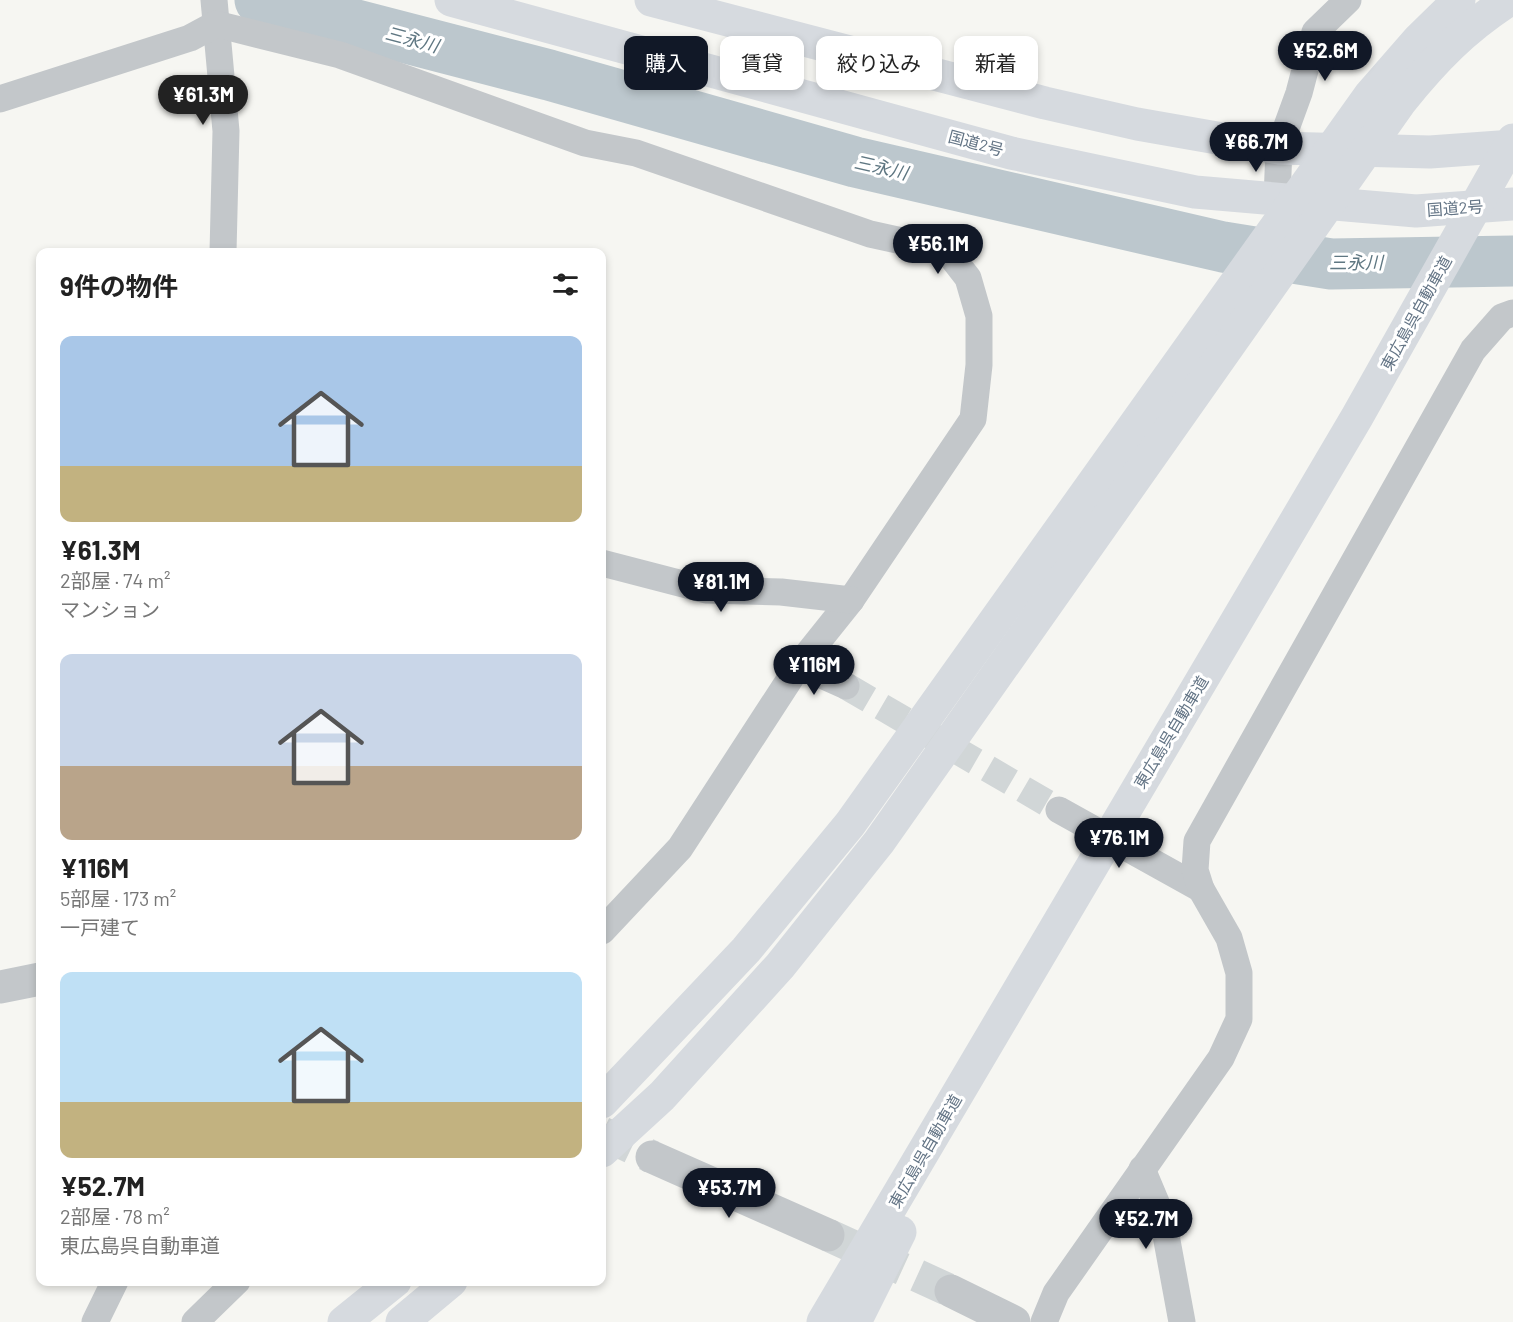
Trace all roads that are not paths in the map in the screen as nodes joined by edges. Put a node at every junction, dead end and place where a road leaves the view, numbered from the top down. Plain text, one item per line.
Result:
1 (451, 0) edge
2 (651, 0) edge
3 (1347, 0) edge
4 (1459, 0) edge
5 (1509, 0) edge
6 (215, 12) edge
7 (1385, 98) junction
8 (0, 99) edge
9 (1513, 140) edge
10 (1513, 146) edge
11 (1279, 148) junction
12 (1278, 199) junction
13 (1513, 204) edge
14 (223, 248) edge
15 (1513, 312) edge
16 (606, 564) edge
17 (851, 600) junction
18 (799, 665) junction
19 (846, 686) tunnel mouth
20 (1059, 810) tunnel mouth
21 (1201, 890) junction
22 (606, 927) edge
23 (1031, 970) junction
24 (36, 981) edge
25 (0, 987) edge
26 (606, 1098) edge
27 (606, 1147) edge
28 (652, 1157) tunnel mouth
29 (1142, 1169) junction
30 (828, 1235) tunnel mouth
31 (113, 1286) edge
32 (232, 1286) edge
33 (388, 1286) edge
34 (445, 1286) edge
35 (465, 1286) edge
36 (951, 1291) tunnel mouth
37 (95, 1322) edge
38 (195, 1322) edge
39 (344, 1322) edge
40 (402, 1322) edge
41 (426, 1322) edge
42 (823, 1322) edge
43 (855, 1322) edge
44 (1014, 1322) edge
45 (1044, 1322) edge
46 (1182, 1322) edge

1 - 12 highway, 国道2号
2 - 11 highway
3 - 11 street
4 - 7 highway
5 - 7 highway
6 - 8 street
6 - 14 street
6 - 17 street
7 - 26 highway
7 - 27 highway
9 - 23 highway, 東広島呉自動車道
10 - 11 highway
11 - 12 street
12 - 13 highway, 国道2号
15 - 21 street
16 - 17 street
17 - 18 street
18 - 19 street
18 - 22 street
20 - 21 street
21 - 29 street
23 - 42 highway, 東広島呉自動車道
23 - 43 highway
24 - 25 street
28 - 30 street
29 - 45 street
29 - 46 street
31 - 37 street
32 - 38 street
33 - 39 highway
34 - 40 highway
35 - 41 highway
36 - 44 street

